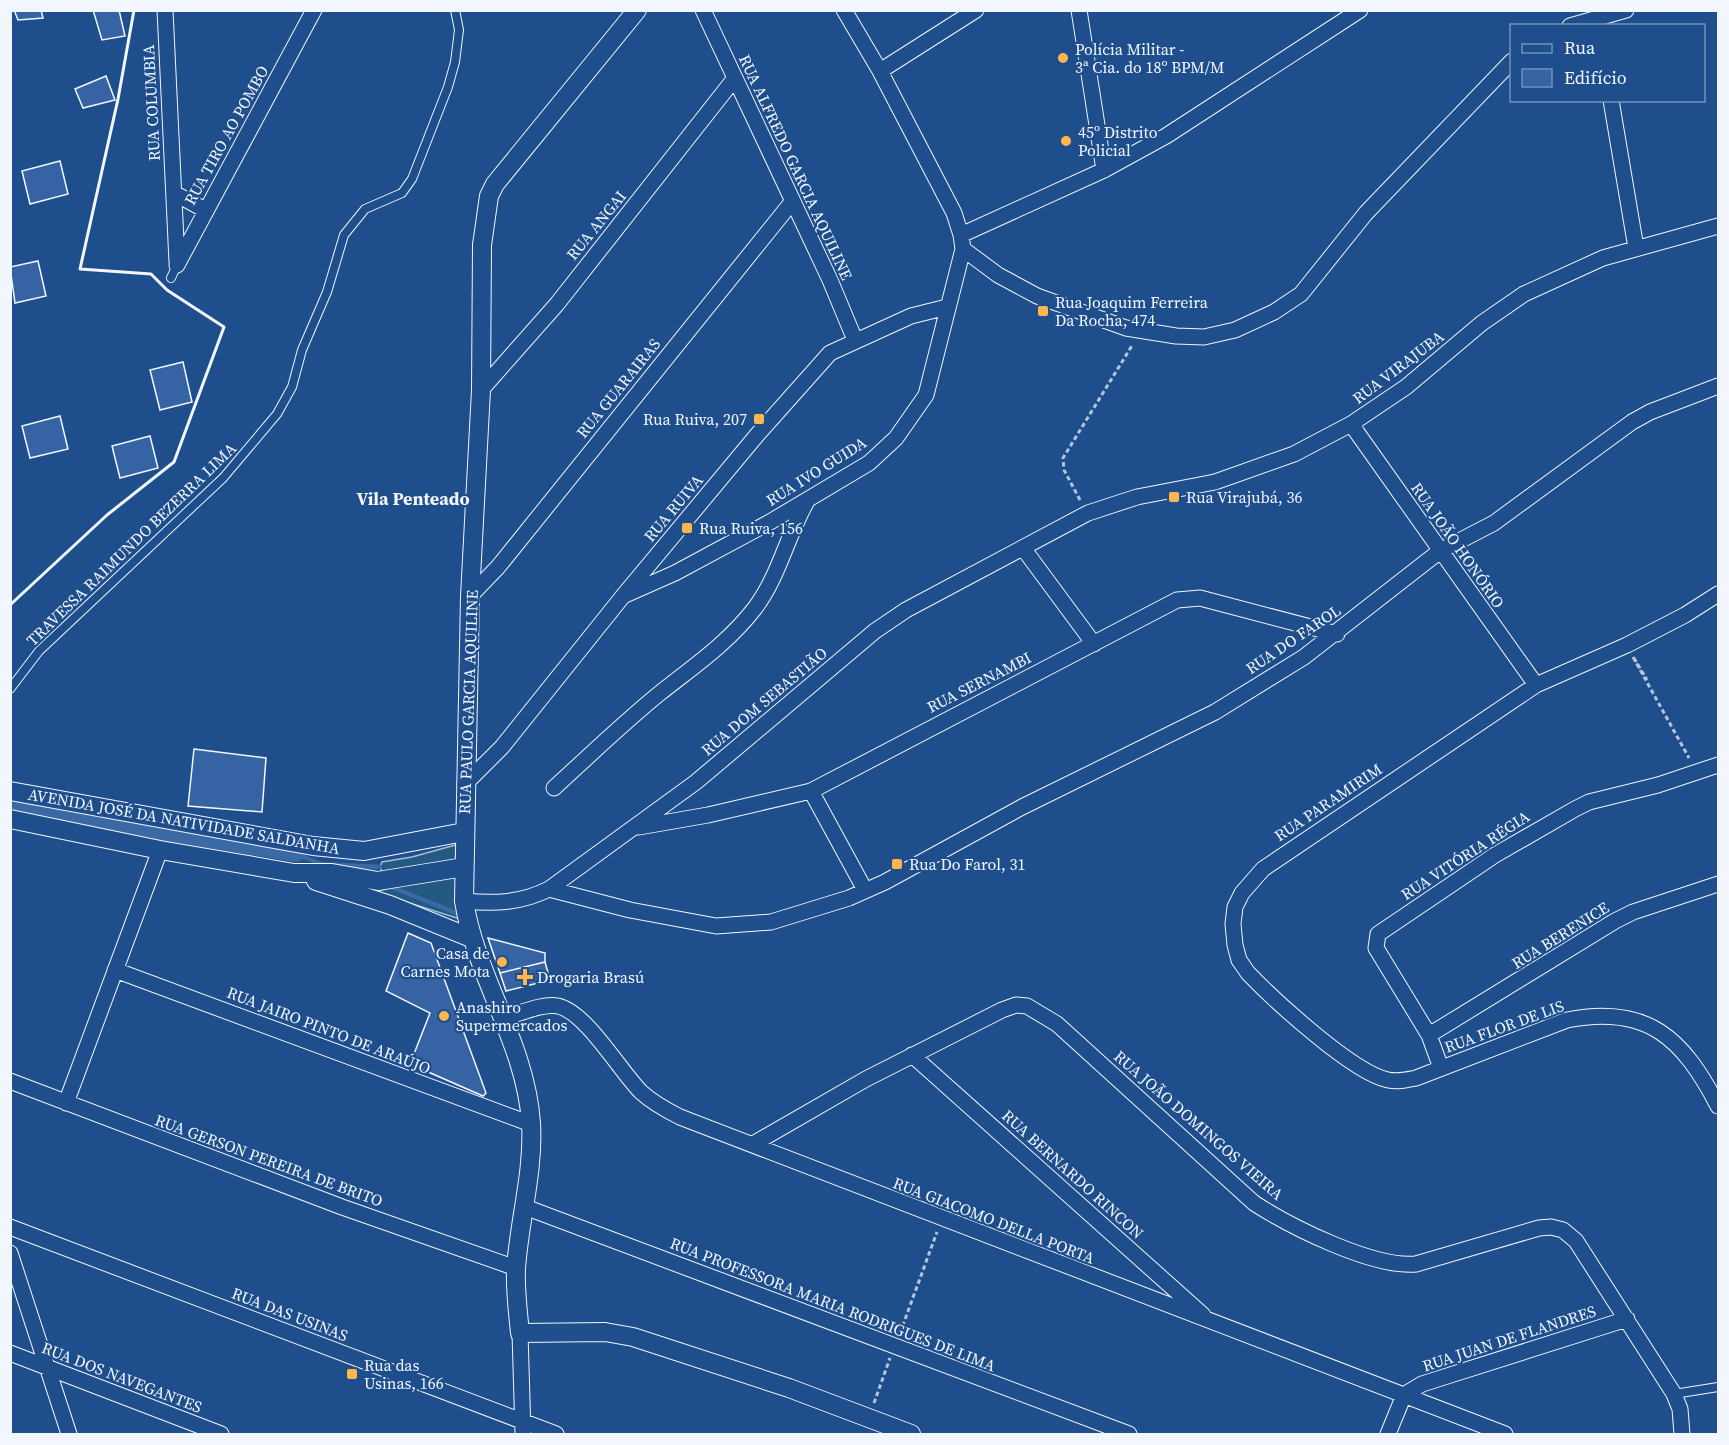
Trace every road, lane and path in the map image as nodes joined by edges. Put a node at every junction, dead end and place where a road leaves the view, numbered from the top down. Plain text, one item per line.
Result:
1 (165, 10) edge
2 (455, 10) edge
3 (637, 10) edge
4 (703, 10) edge
5 (844, 10) edge
6 (976, 10) edge
7 (1079, 10) edge
8 (1360, 10) edge
9 (1626, 10) edge
10 (313, 12) edge
11 (1602, 21) edge
12 (1583, 24) edge
13 (1510, 63) edge
14 (880, 71) junction
15 (735, 78) junction
16 (1611, 102) edge
17 (1104, 170) junction
18 (174, 193) junction
19 (792, 202) junction
20 (205, 210) junction
21 (1719, 226) edge
22 (962, 242) junction
23 (1635, 248) junction
24 (174, 272) joint
25 (946, 307) junction
26 (1142, 330) junction
27 (855, 340) junction
28 (1719, 386) edge
29 (481, 390) junction
30 (1351, 424) junction
31 (808, 499) junction
32 (1088, 513) junction
33 (1023, 548) junction
34 (1440, 551) junction
35 (1719, 594) edge
36 (471, 596) junction
37 (623, 596) junction
38 (1337, 634) junction
39 (1094, 644) junction
40 (1627, 645) junction
41 (1647, 680) dead end
42 (1536, 685) junction
43 (10, 689) edge
44 (1719, 765) edge
45 (1697, 773) junction
46 (465, 784) junction
47 (554, 788) dead end
48 (10, 791) edge
49 (811, 791) junction
50 (12, 822) edge
51 (636, 828) junction
52 (464, 832) junction
53 (160, 850) junction
54 (464, 867) junction
55 (294, 873) junction
56 (1719, 884) edge
57 (549, 889) junction
58 (865, 890) junction
59 (464, 901) junction
60 (471, 938) junction
61 (115, 970) junction
62 (503, 1018) junction
63 (1429, 1035) junction
64 (912, 1055) junction
65 (1441, 1068) junction
66 (10, 1081) edge
67 (66, 1103) junction
68 (1719, 1106) edge
69 (531, 1124) junction
70 (753, 1144) junction
71 (525, 1207) junction
72 (942, 1219) junction
73 (10, 1227) edge
74 (10, 1253) edge
75 (516, 1268) junction
76 (1627, 1319) junction
77 (1209, 1320) junction
78 (520, 1333) junction
79 (895, 1347) junction
80 (10, 1353) edge
81 (46, 1367) junction
82 (1719, 1387) edge
83 (1674, 1394) junction
84 (1404, 1395) junction
85 (868, 1417) junction
86 (523, 1428) edge
87 (69, 1434) edge
88 (221, 1434) edge
89 (556, 1434) edge
90 (911, 1434) edge
91 (1129, 1434) edge
92 (1388, 1434) edge
93 (1505, 1434) edge
94 (1682, 1434) edge

1 - 18 street, RUA COLUMBIA
2 - 43 lane, TRAVESSA RAIMUNDO BEZERRA LIMA
3 - 29 street, RUA PAULO GARCIA AQUILINE
4 - 15 street, RUA ALFREDO GARCIA AQUILINE
5 - 14 street
6 - 14 street
7 - 17 street
8 - 17 street
9 - 11 street
10 - 20 street, RUA TIRO AO POMBO
11 - 12 street
13 - 26 street
14 - 22 street
15 - 19 street, RUA ALFREDO GARCIA AQUILINE
15 - 29 street, RUA ANGAI
16 - 23 street
17 - 22 street
18 - 20 street
18 - 24 street, RUA COLUMBIA
19 - 27 street, RUA ALFREDO GARCIA AQUILINE
19 - 36 street, RUA GUARAIRAS
20 - 24 street, RUA TIRO AO POMBO
21 - 23 street, RUA VIRAJUBA
22 - 25 street, RUA IVO GUIDA
22 - 26 street
23 - 30 street, RUA VIRAJUBA
25 - 27 street, RUA RUIVA
25 - 31 street, RUA IVO GUIDA
26 - 32 path
27 - 37 street, RUA RUIVA
28 - 34 street, RUA DO FAROL
29 - 36 street, RUA PAULO GARCIA AQUILINE
30 - 32 street, RUA VIRAJUBA
30 - 34 street, RUA JOÃO HONÓRIO
31 - 37 street, RUA IVO GUIDA
31 - 47 street
32 - 33 street, RUA DOM SEBASTIÃO
33 - 39 street
33 - 51 street, RUA DOM SEBASTIÃO
34 - 38 street, RUA DO FAROL
34 - 42 street, RUA JOÃO HONÓRIO
35 - 40 street, RUA PARAMIRIM
36 - 46 street, RUA PAULO GARCIA AQUILINE
37 - 46 street, RUA RUIVA
38 - 39 street, RUA SERNAMBI
38 - 58 street, RUA DO FAROL
39 - 49 street, RUA SERNAMBI
40 - 41 path
40 - 42 street, RUA PARAMIRIM
40 - 45 path
42 - 65 street, RUA PARAMIRIM
44 - 45 street, RUA VITÓRIA RÉGIA
45 - 63 street, RUA VITÓRIA RÉGIA
46 - 52 street, RUA PAULO GARCIA AQUILINE
48 - 52 street, AVENIDA JOSÉ DA NATIVIDADE SALDANHA
49 - 51 street, RUA SERNAMBI
49 - 58 street
50 - 53 street, AVENIDA JOSÉ DA NATIVIDADE SALDANHA
51 - 57 street, RUA DOM SEBASTIÃO
52 - 54 street, RUA PAULO GARCIA AQUILINE
53 - 55 street, AVENIDA JOSÉ DA NATIVIDADE SALDANHA
53 - 61 street
54 - 55 street, AVENIDA JOSÉ DA NATIVIDADE SALDANHA
54 - 59 street, RUA PAULO GARCIA AQUILINE
55 - 60 street
56 - 63 street, RUA BERENICE
57 - 58 street, RUA DO FAROL
57 - 59 street, RUA DOM SEBASTIÃO
59 - 60 street, RUA PAULO GARCIA AQUILINE
60 - 62 street, RUA PAULO GARCIA AQUILINE
61 - 67 street
61 - 69 street, RUA JAIRO PINTO DE ARAÚJO
62 - 69 street, RUA PAULO GARCIA AQUILINE
62 - 70 street, RUA GIACOMO DELLA PORTA
63 - 65 street, RUA VITÓRIA RÉGIA
64 - 70 street, RUA JOÃO DOMINGOS VIEIRA
64 - 76 street, RUA JOÃO DOMINGOS VIEIRA
64 - 77 street, RUA BERNARDO RINCON
65 - 68 street, RUA FLOR DE LIS
66 - 67 street, RUA GERSON PEREIRA DE BRITO
67 - 75 street, RUA GERSON PEREIRA DE BRITO
69 - 71 street, RUA PAULO GARCIA AQUILINE
70 - 72 street, RUA GIACOMO DELLA PORTA
71 - 75 street, RUA PAULO GARCIA AQUILINE
71 - 79 street, RUA PROFESSORA MARIA RODRIGUES DE LIMA
72 - 77 street, RUA GIACOMO DELLA PORTA
72 - 79 path
73 - 86 street, RUA DAS USINAS
74 - 81 street
75 - 78 street, RUA PAULO GARCIA AQUILINE
76 - 83 street, RUA JOÃO DOMINGOS VIEIRA
76 - 84 street, RUA JUAN DE FLANDRES
77 - 84 street, RUA GIACOMO DELLA PORTA
78 - 85 street
78 - 86 street, RUA PAULO GARCIA AQUILINE
79 - 85 path
79 - 91 street, RUA PROFESSORA MARIA RODRIGUES DE LIMA
80 - 81 street, RUA DOS NAVEGANTES
81 - 87 street
81 - 88 street, RUA DOS NAVEGANTES
82 - 83 lane
83 - 94 street, RUA JOÃO DOMINGOS VIEIRA
84 - 92 street
84 - 93 street, RUA GIACOMO DELLA PORTA
85 - 90 street
86 - 89 street, RUA DAS USINAS

